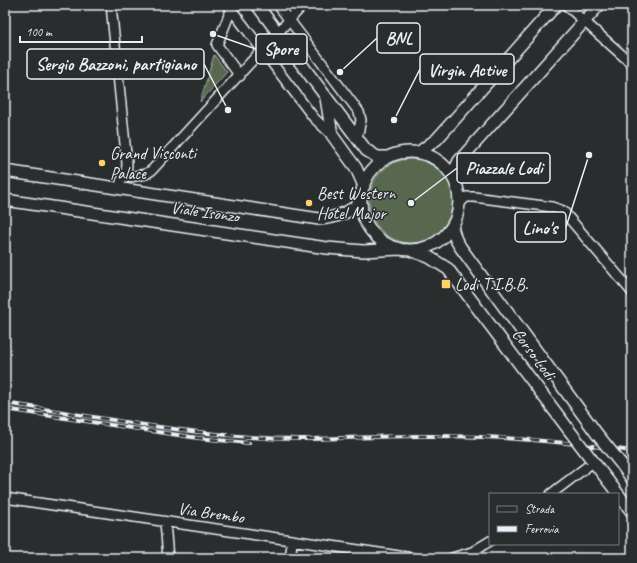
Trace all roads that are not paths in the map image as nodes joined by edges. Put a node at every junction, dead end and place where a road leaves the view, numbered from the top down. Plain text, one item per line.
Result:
1 (111, 5) edge
2 (257, 5) edge
3 (278, 5) edge
4 (303, 5) edge
5 (556, 5) edge
6 (566, 5) edge
7 (599, 5) edge
8 (231, 8) edge
9 (290, 20) junction
10 (584, 22) junction
11 (278, 33) junction
12 (263, 51) junction
13 (632, 64) edge
14 (240, 76) junction
15 (325, 96) junction
16 (334, 138) junction
17 (357, 138) junction
18 (418, 152) junction
19 (388, 158) junction
20 (5, 171) edge
21 (452, 175) junction
22 (124, 178) junction
23 (364, 186) junction
24 (115, 188) junction
25 (5, 200) edge
26 (361, 201) junction
27 (460, 203) junction
28 (452, 227) junction
29 (405, 250) junction
30 (632, 292) edge
31 (593, 461) junction
32 (632, 479) edge
33 (552, 493) edge
34 (617, 493) edge
35 (619, 495) edge
36 (5, 498) edge
37 (632, 512) edge
38 (165, 522) junction
39 (292, 540) junction
40 (487, 543) edge
41 (168, 558) edge
42 (294, 558) edge
43 (413, 558) edge
44 (452, 558) edge
45 (477, 558) edge

1 - 22 street
2 - 11 main road
3 - 9 street
4 - 9 street
5 - 18 main road
6 - 10 street
7 - 10 main road
8 - 12 street
8 - 14 street
9 - 11 street
9 - 17 street
10 - 13 street
10 - 21 main road
11 - 12 street
11 - 15 main road
12 - 14 street
12 - 16 street
14 - 22 street
15 - 16 main road
15 - 17 main road
16 - 23 main road
17 - 19 main road
18 - 19 main road
18 - 21 main road
19 - 23 main road
20 - 24 main road, Viale Isonzo
21 - 27 main road
22 - 24 street
23 - 26 main road
24 - 26 main road, Viale Isonzo
25 - 29 main road, Viale Isonzo
26 - 29 main road
27 - 28 main road
27 - 30 street
28 - 29 main road
28 - 32 main road, Corso Lodi, bridge
29 - 31 main road, Corso Lodi, bridge
31 - 33 street
31 - 34 main road, Corso Lodi
35 - 37 main road, Corso Lodi
36 - 38 street, Via Brembo
38 - 39 street, Via Brembo
38 - 41 street
39 - 42 street
39 - 43 street, Via Brembo
40 - 44 street
40 - 45 street

